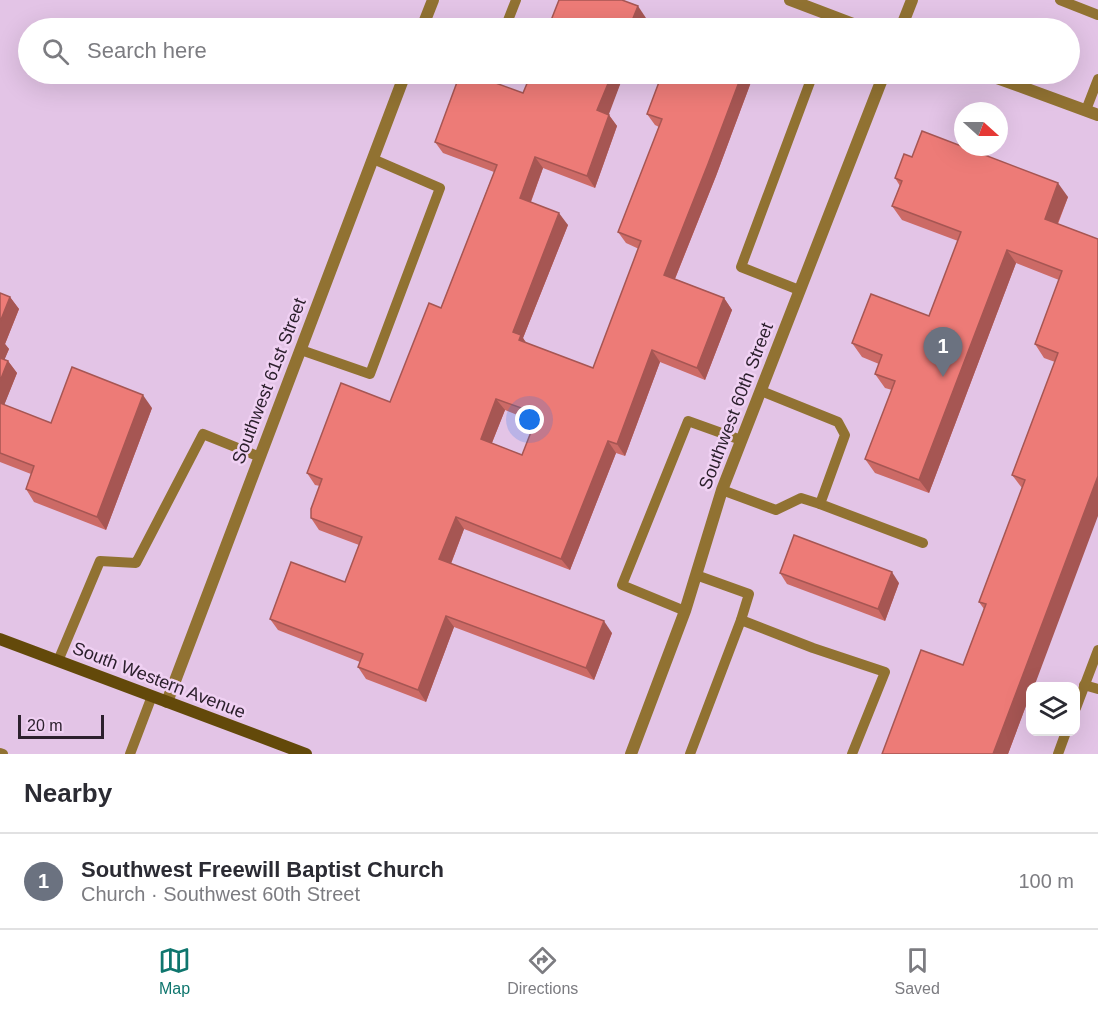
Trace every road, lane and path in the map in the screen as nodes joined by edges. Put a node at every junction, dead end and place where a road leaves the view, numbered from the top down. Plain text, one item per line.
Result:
1 (433, 0) edge
2 (516, 0) edge
3 (790, 0) edge
4 (912, 0) edge
5 (1059, 0) edge
6 (1098, 15) edge
7 (426, 18) edge
8 (509, 18) edge
9 (823, 18) edge
10 (905, 18) edge
11 (1098, 79) edge
12 (401, 84) edge
13 (809, 84) edge
14 (880, 84) edge
15 (1014, 84) edge
16 (1092, 112) edge
17 (373, 159) junction
18 (799, 290) junction
19 (301, 350) junction
20 (761, 391) junction
21 (741, 440) junction
22 (260, 457) junction
23 (722, 489) junction
24 (820, 504) junction
25 (923, 543) dead end
26 (696, 575) junction
27 (685, 611) junction
28 (741, 620) junction
29 (0, 639) edge
30 (1098, 650) edge
31 (58, 661) junction
32 (1084, 685) junction
33 (1098, 689) edge
34 (152, 696) junction
35 (1080, 696) edge
36 (167, 702) junction
37 (1065, 736) edge
38 (130, 754) edge
39 (306, 754) edge
40 (631, 754) edge
41 (690, 754) edge
42 (852, 754) edge
43 (1058, 754) edge

1 - 7 street
2 - 8 lane
3 - 9 street
4 - 10 street
5 - 6 lane
11 - 16 lane
12 - 17 street, Southwest 61st Street
13 - 18 lane
14 - 18 street, Southwest 60th Street
15 - 16 street
17 - 19 street, Southwest 61st Street
17 - 19 lane
18 - 20 street, Southwest 60th Street
19 - 22 street, Southwest 61st Street
20 - 21 street, Southwest 60th Street
20 - 24 lane
21 - 23 street, Southwest 60th Street
21 - 27 lane
22 - 31 lane
22 - 36 street, Southwest 61st Street
23 - 24 lane
23 - 26 street, Southwest 60th Street
24 - 25 lane
26 - 27 street, Southwest 60th Street
26 - 28 lane
27 - 40 street, Southwest 60th Street
28 - 41 lane
28 - 42 lane
29 - 31 main road, South Western Avenue
30 - 32 lane
31 - 34 main road, South Western Avenue
32 - 33 lane
32 - 35 lane
34 - 36 main road, South Western Avenue
34 - 38 lane
36 - 39 main road, South Western Avenue
37 - 43 lane

